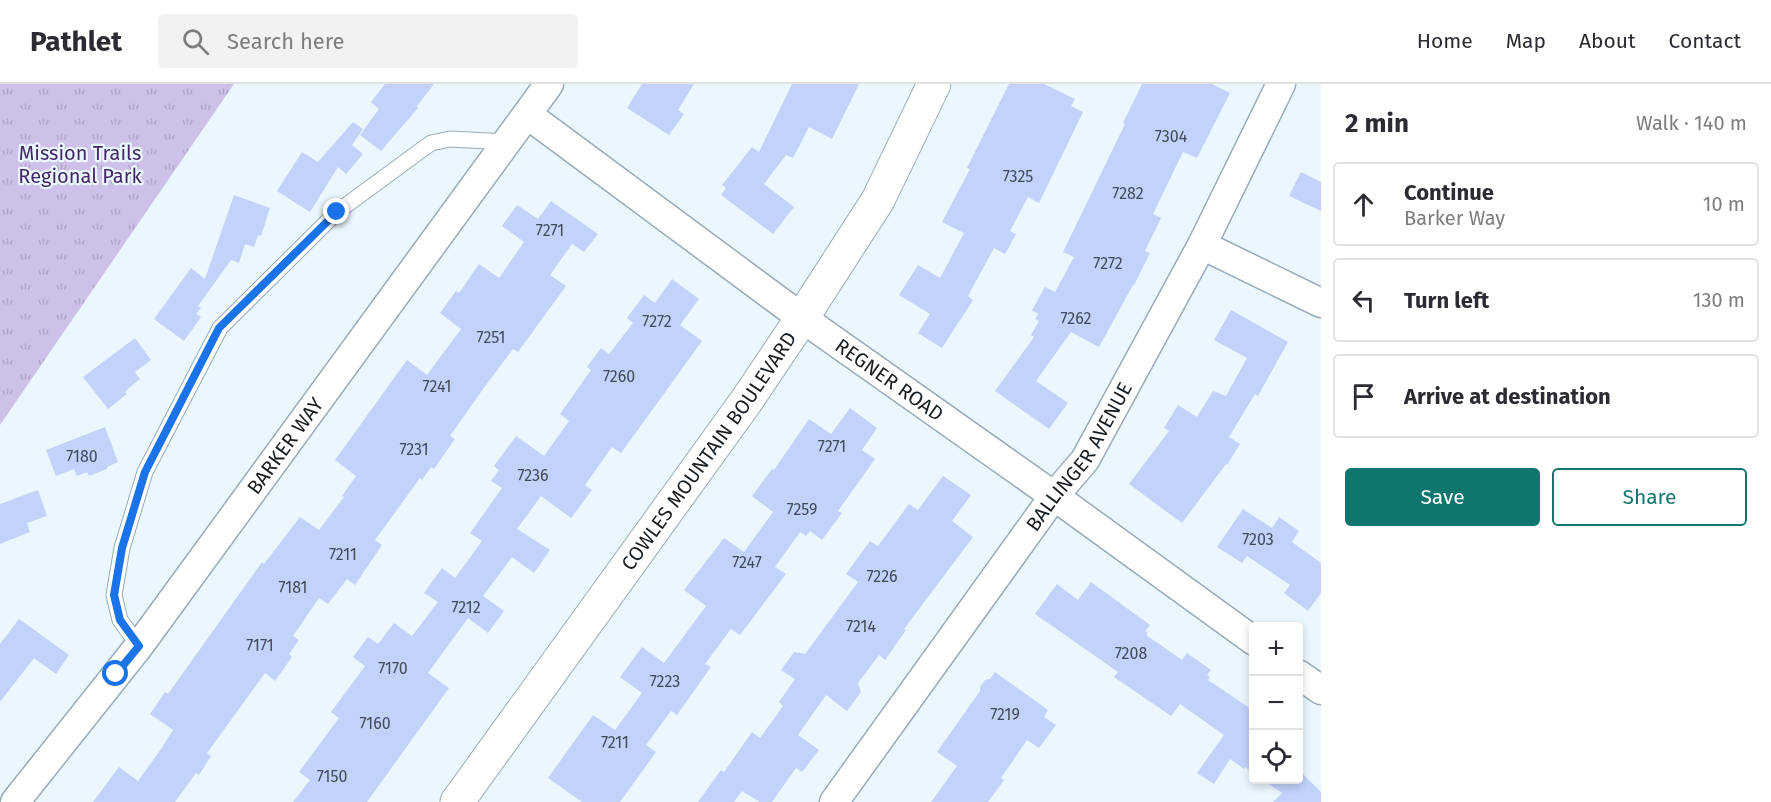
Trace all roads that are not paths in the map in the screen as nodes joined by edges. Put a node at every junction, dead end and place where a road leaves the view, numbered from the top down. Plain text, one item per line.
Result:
1 (549, 84) edge
2 (934, 84) edge
3 (1281, 84) edge
4 (528, 115) junction
5 (508, 142) junction
6 (1202, 244) junction
7 (1321, 303) edge
8 (802, 318) junction
9 (1054, 496) junction
10 (1249, 637) edge
11 (139, 646) junction
12 (1302, 676) edge
13 (1321, 690) edge
14 (15, 802) edge
15 (457, 802) edge
16 (834, 802) edge

1 - 4 street, BARKER WAY
2 - 8 street, COWLES MOUNTAIN BOULEVARD
3 - 6 street, BALLINGER AVENUE
4 - 5 street, BARKER WAY
4 - 8 street, REGNER ROAD
5 - 11 street, BARKER WAY
5 - 11 lane
6 - 7 street
6 - 9 street, BALLINGER AVENUE
8 - 9 street, REGNER ROAD
8 - 15 street, COWLES MOUNTAIN BOULEVARD
9 - 10 street, REGNER ROAD
9 - 16 street, BALLINGER AVENUE
11 - 14 street, BARKER WAY
12 - 13 street

